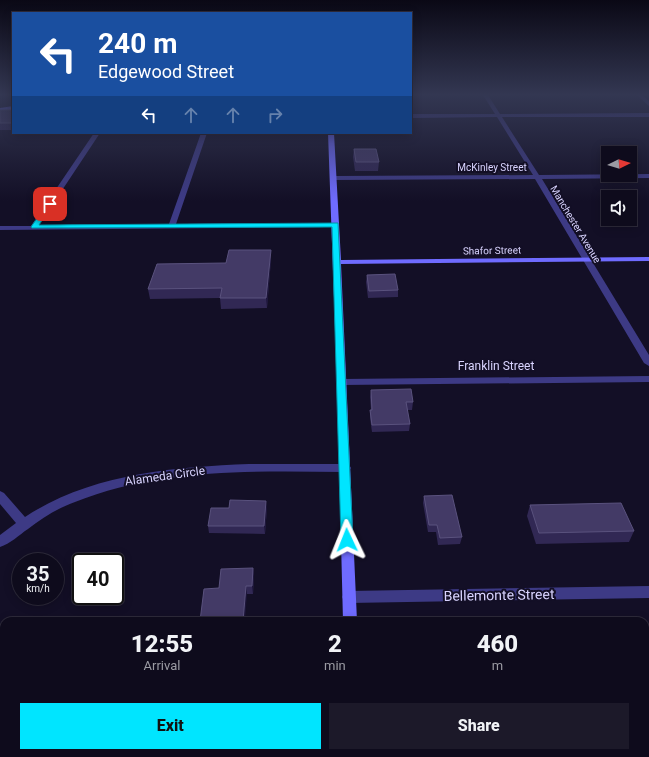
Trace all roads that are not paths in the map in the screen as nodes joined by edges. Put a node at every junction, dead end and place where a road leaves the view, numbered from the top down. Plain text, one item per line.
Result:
1 (507, 130) edge
2 (96, 134) edge
3 (204, 134) edge
4 (331, 134) edge
5 (537, 176) junction
6 (649, 176) edge
7 (334, 178) junction
8 (335, 225) junction
9 (172, 226) junction
10 (34, 227) junction
11 (0, 228) edge
12 (649, 259) edge
13 (586, 260) junction
14 (336, 262) junction
15 (649, 363) edge
16 (649, 379) edge
17 (342, 382) junction
18 (345, 468) junction
19 (0, 496) edge
20 (24, 524) junction
21 (0, 542) edge
22 (649, 592) edge
23 (349, 597) junction
24 (350, 617) edge

1 - 5 street, Manchester Avenue
2 - 10 street
3 - 9 street
4 - 7 street
5 - 6 street, McKinley Street
5 - 7 street, McKinley Street
5 - 13 street, Manchester Avenue
7 - 8 street
8 - 9 street
8 - 14 street
9 - 10 street
10 - 11 street
12 - 13 street, Shafor Street
13 - 14 street, Shafor Street
13 - 15 street, Manchester Avenue
14 - 17 street
16 - 17 street, Franklin Street
17 - 18 street
18 - 20 street, Alameda Circle
18 - 23 street
19 - 20 street
20 - 21 street, Alameda Circle
22 - 23 street, Bellemonte Street
23 - 24 street

